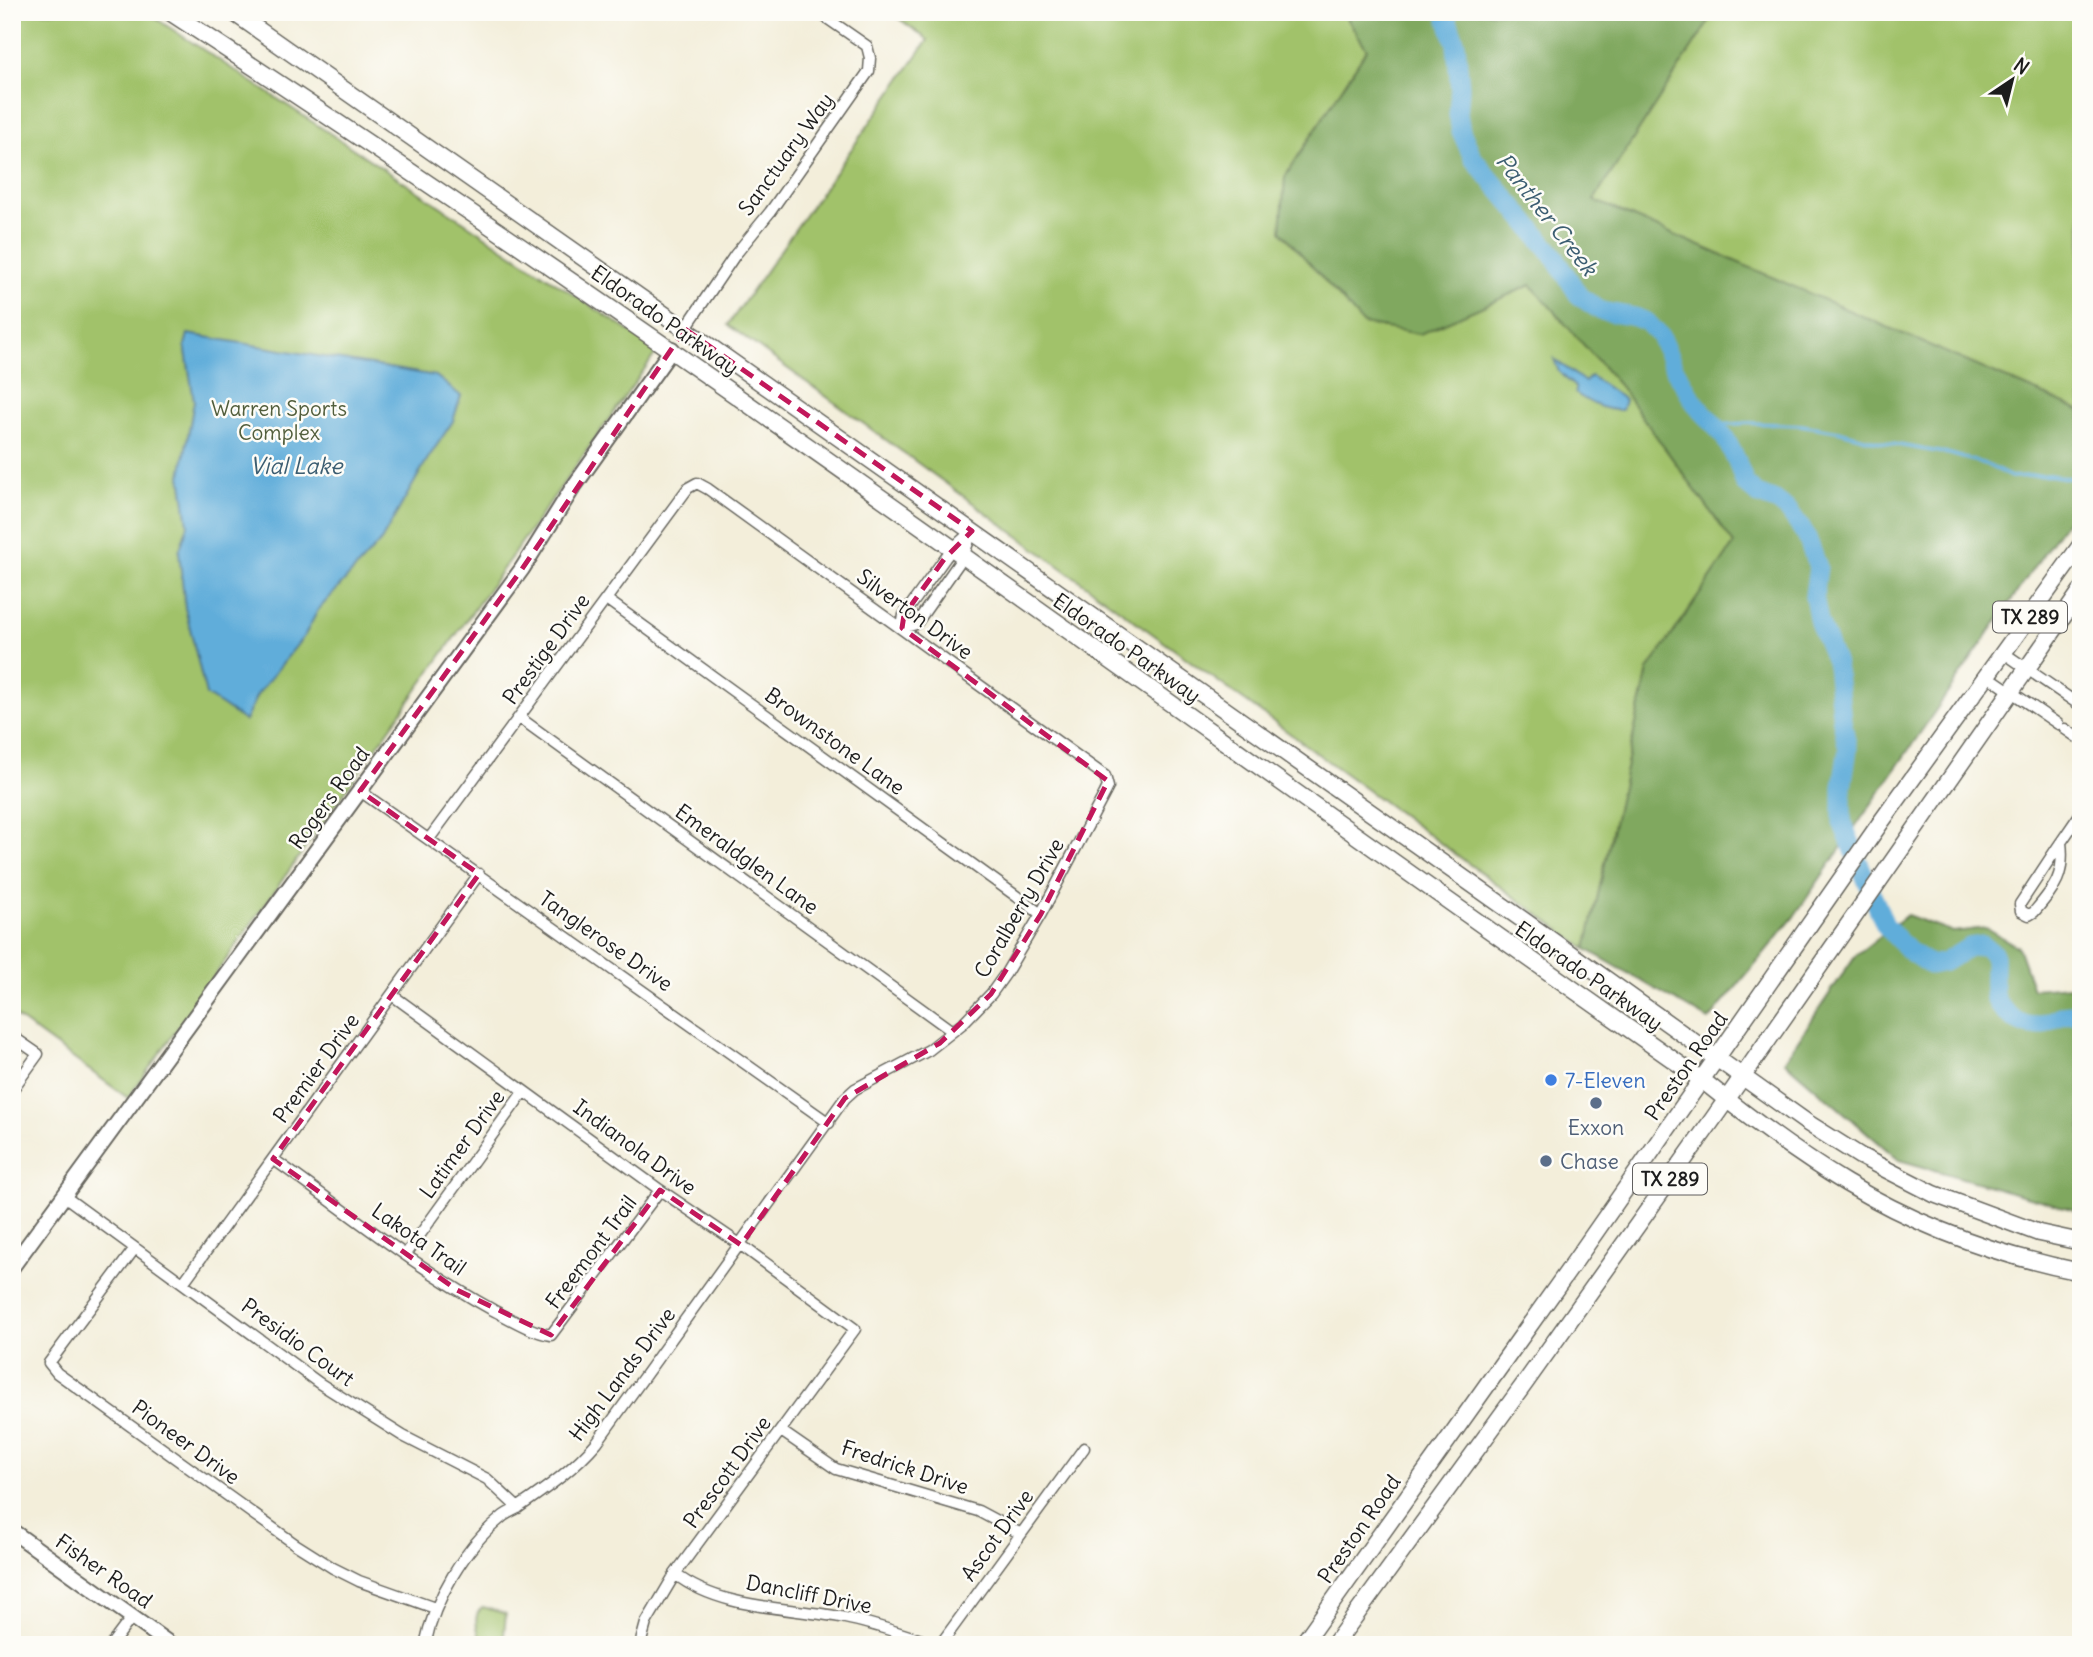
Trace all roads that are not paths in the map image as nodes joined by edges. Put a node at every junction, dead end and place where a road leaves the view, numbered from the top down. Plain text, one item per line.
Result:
1 (170, 12) edge
2 (233, 12) edge
3 (818, 12) edge
4 (268, 57) junction
5 (470, 180) junction
6 (456, 201) junction
7 (685, 328) junction
8 (672, 349) junction
9 (697, 483) joint
10 (972, 531) junction
11 (2081, 545) edge
12 (957, 553) junction
13 (2081, 591) edge
14 (606, 599) junction
15 (902, 628) junction
16 (2004, 653) junction
17 (2026, 668) junction
18 (1988, 676) junction
19 (2010, 691) junction
20 (2081, 706) edge
21 (520, 718) junction
22 (2064, 728) junction
23 (2081, 728) edge
24 (2081, 740) edge
25 (1108, 781) joint
26 (360, 791) junction
27 (1341, 793) junction
28 (2081, 813) edge
29 (1326, 816) junction
30 (429, 839) junction
31 (2061, 842) junction
32 (479, 874) junction
33 (1041, 914) junction
34 (1523, 920) junction
35 (1506, 943) junction
36 (392, 996) junction
37 (952, 1031) junction
38 (12, 1036) edge
39 (1717, 1059) junction
40 (1742, 1077) junction
41 (1702, 1080) junction
42 (12, 1090) edge
43 (524, 1091) junction
44 (1726, 1099) junction
45 (829, 1123) junction
46 (273, 1158) junction
47 (660, 1190) junction
48 (64, 1196) junction
49 (2077, 1241) edge
50 (741, 1245) junction
51 (135, 1248) junction
52 (406, 1254) junction
53 (12, 1266) edge
54 (2074, 1271) edge
55 (183, 1283) junction
56 (855, 1329) joint
57 (551, 1335) joint
58 (1501, 1365) junction
59 (1525, 1383) junction
60 (781, 1431) junction
61 (1084, 1448) dead end
62 (517, 1508) junction
63 (12, 1531) edge
64 (1021, 1534) junction
65 (675, 1574) junction
66 (435, 1608) junction
67 (1326, 1610) junction
68 (132, 1617) junction
69 (1348, 1625) junction
70 (111, 1645) edge
71 (172, 1645) edge
72 (425, 1645) edge
73 (640, 1645) edge
74 (939, 1645) edge
75 (1302, 1645) edge
76 (1334, 1645) edge

1 - 4 main road, Eldorado Parkway
2 - 4 main road, Eldorado Parkway
3 - 7 street, Sanctuary Way
4 - 5 main road, Eldorado Parkway
4 - 6 main road, Eldorado Parkway
5 - 6 main road
5 - 7 main road, Eldorado Parkway
6 - 8 main road, Eldorado Parkway
7 - 8 main road
7 - 10 main road, Eldorado Parkway
8 - 12 main road, Eldorado Parkway
8 - 26 street, Rogers Road
9 - 14 street, Prestige Drive
9 - 15 street, Silverton Drive
10 - 12 street
10 - 27 main road, Eldorado Parkway
11 - 16 main road, Preston Road / TX 289
12 - 15 street
12 - 29 main road, Eldorado Parkway
13 - 17 main road, TX 289
14 - 21 street, Prestige Drive
14 - 33 street, Brownstone Lane
15 - 25 street, Silverton Drive
16 - 17 street
16 - 18 main road, Preston Road / TX 289
17 - 19 main road, TX 289
17 - 20 street
18 - 19 street
18 - 39 main road, Preston Road / TX 289
19 - 22 street
19 - 40 main road, TX 289
21 - 30 street, Prestige Drive
21 - 37 street, Emeraldglen Lane
22 - 23 street
22 - 24 street
25 - 33 street, Coralberry Drive
26 - 30 street, Tanglerose Drive
26 - 48 street, Rogers Road
27 - 29 main road
27 - 34 main road, Eldorado Parkway
28 - 31 street
29 - 35 main road, Eldorado Parkway
30 - 32 street, Tanglerose Drive
31 - 31 street
32 - 36 street, Premier Drive
32 - 45 street, Tanglerose Drive
33 - 37 street, Coralberry Drive
34 - 35 main road
34 - 39 main road, Eldorado Parkway
35 - 41 main road, Eldorado Parkway
36 - 43 street, Indianola Drive
36 - 46 street, Premier Drive
37 - 45 street, Coralberry Drive
38 - 42 street
39 - 40 main road, Eldorado Parkway
39 - 41 main road, Preston Road / TX 289
40 - 44 main road, TX 289
40 - 49 main road, Eldorado Parkway
41 - 44 main road, Eldorado Parkway
41 - 58 main road, Preston Road / TX 289
43 - 47 street, Indianola Drive
43 - 52 street, Latimer Drive
44 - 54 main road, Eldorado Parkway
44 - 59 main road, TX 289
45 - 50 street, Coralberry Drive
46 - 52 street, Lakota Trail
46 - 55 street, Premier Drive
47 - 50 street, Indianola Drive
47 - 57 street, Freemont Trail
48 - 51 street, Presidio Court
48 - 53 street, Rogers Road
50 - 56 street, Indianola Drive
50 - 62 street, High Lands Drive
51 - 55 street, Presidio Court
51 - 66 street, Pioneer Drive
52 - 57 street, Lakota Trail
55 - 62 street, Presidio Court
56 - 60 street, Prescott Drive
58 - 59 main road
58 - 67 main road, Preston Road / TX 289
59 - 69 main road, TX 289
60 - 64 street, Fredrick Drive
60 - 65 street, Prescott Drive
61 - 64 street, Ascot Drive
62 - 66 street, High Lands Drive
63 - 68 street, Fisher Road
64 - 74 street, Ascot Drive
65 - 73 street, Prescott Drive
65 - 74 street, Dancliff Drive
66 - 72 street, High Lands Drive
67 - 69 main road
67 - 75 main road, Preston Road / TX 289
68 - 70 street
68 - 71 street, Fisher Road
69 - 76 main road, TX 289

